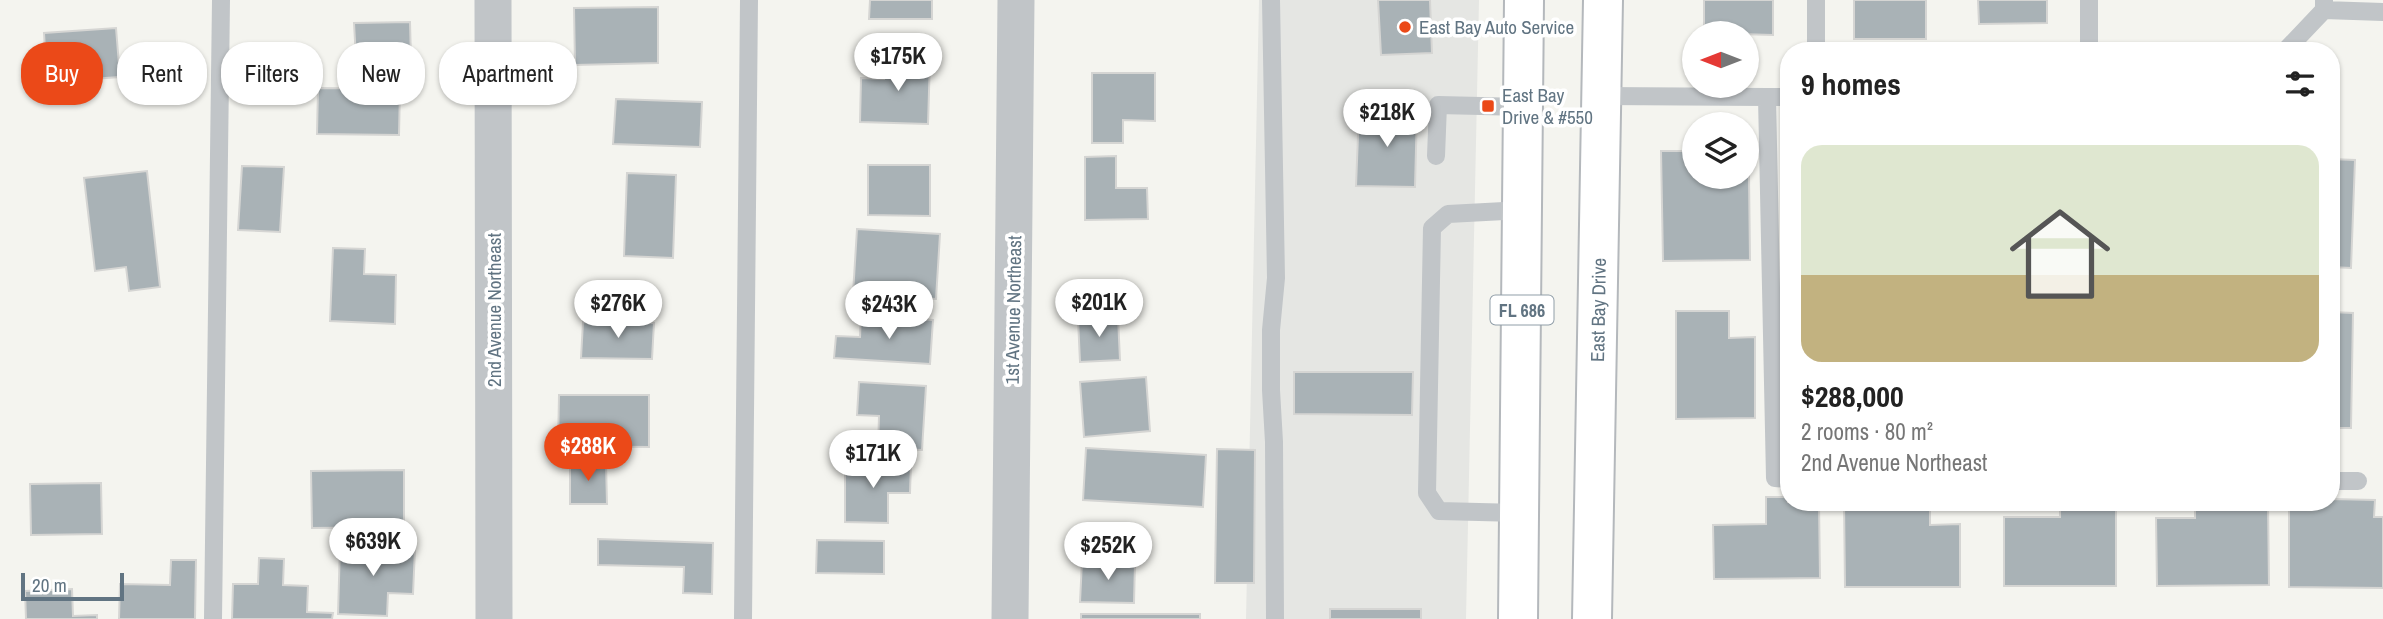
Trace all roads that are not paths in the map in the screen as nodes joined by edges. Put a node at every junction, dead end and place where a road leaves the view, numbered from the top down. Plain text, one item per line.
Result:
1 (221, 0) edge
2 (493, 0) edge
3 (749, 0) edge
4 (1016, 0) edge
5 (1271, 0) edge
6 (1524, 0) edge
7 (1603, 0) edge
8 (1816, 0) edge
9 (2089, 0) edge
10 (2324, 5) edge
11 (2383, 12) edge
12 (1816, 42) edge
13 (2090, 42) edge
14 (2293, 42) edge
15 (1602, 96) junction
16 (1767, 97) junction
17 (1780, 97) edge
18 (1524, 107) junction
19 (1436, 156) dead end
20 (1523, 210) junction
21 (1780, 478) edge
22 (2340, 481) edge
23 (2358, 481) dead end
24 (1519, 513) junction
25 (213, 619) edge
26 (494, 619) edge
27 (743, 619) edge
28 (1010, 619) edge
29 (1276, 619) edge
30 (1518, 619) edge
31 (1592, 619) edge

1 - 25 lane
2 - 26 street, 2nd Avenue Northeast
3 - 27 lane
4 - 28 street, 1st Avenue Northeast
5 - 29 lane
6 - 18 main road, FL 686
7 - 15 main road, East Bay Drive
8 - 12 lane
9 - 13 lane
10 - 11 lane
10 - 14 lane
15 - 16 lane
15 - 31 main road, East Bay Drive
16 - 17 lane
16 - 21 lane
18 - 19 lane
18 - 20 main road, FL 686
20 - 24 main road, FL 686
20 - 24 lane
22 - 23 lane
24 - 30 main road, FL 686

